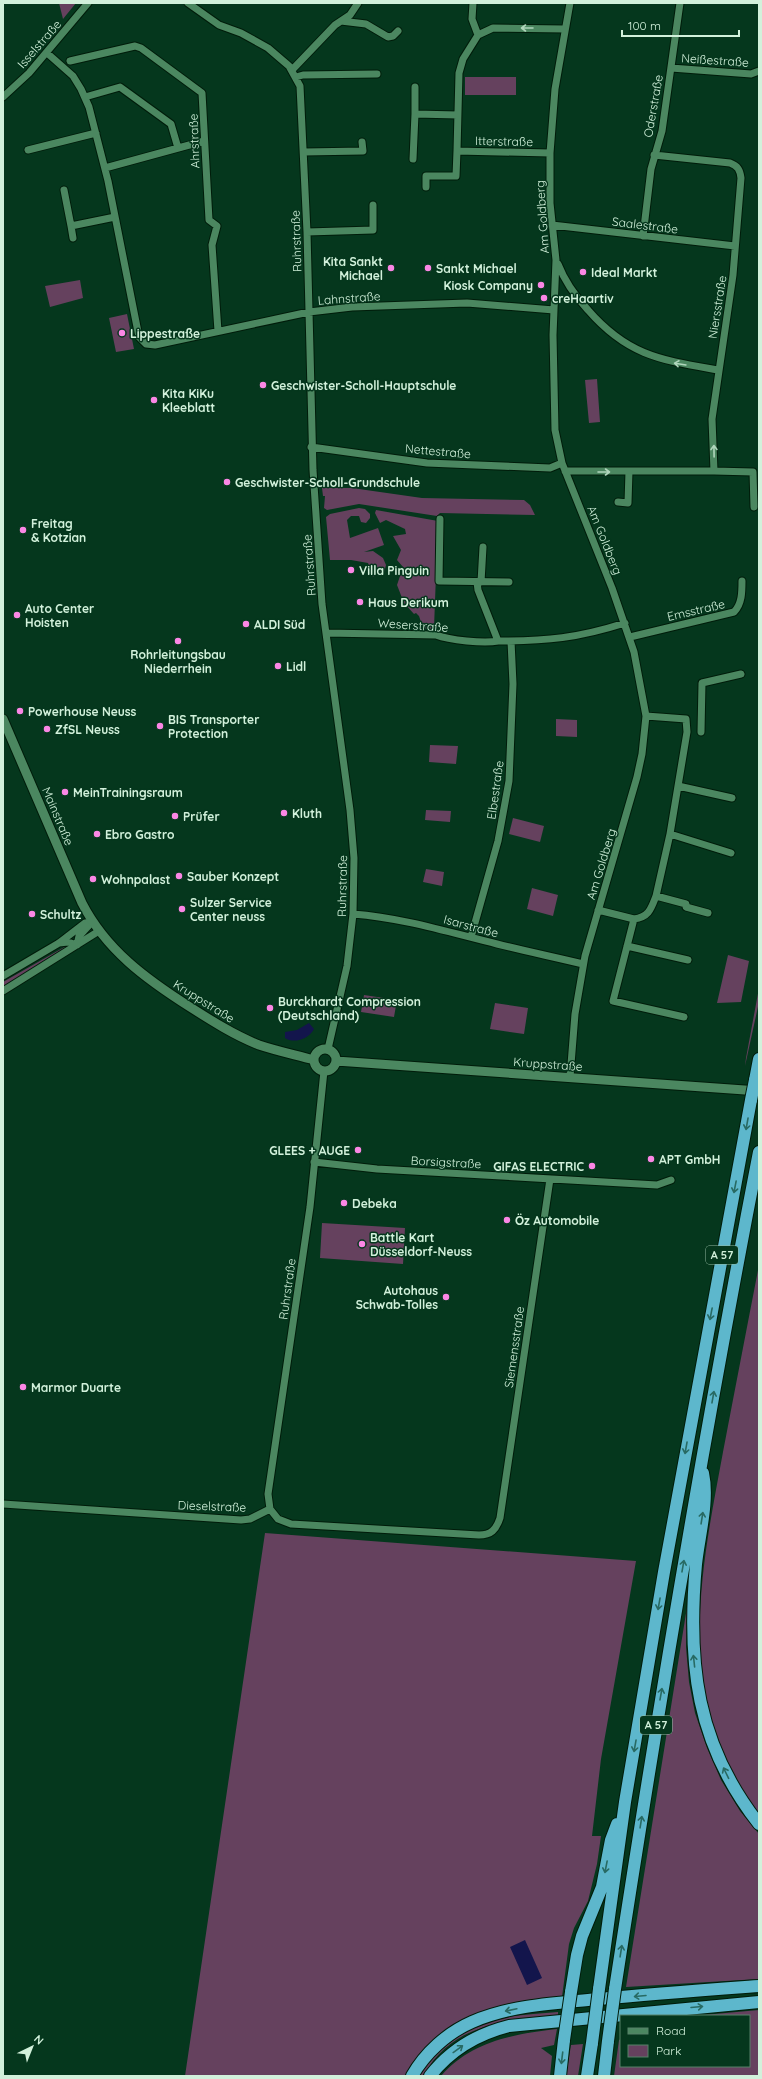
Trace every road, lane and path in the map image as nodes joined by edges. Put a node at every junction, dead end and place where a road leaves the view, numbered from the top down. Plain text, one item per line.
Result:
1 (88, 3) edge
2 (188, 3) edge
3 (358, 3) edge
4 (473, 3) edge
5 (570, 3) edge
6 (680, 3) edge
7 (341, 21) junction
8 (566, 29) junction
9 (398, 32) dead end
10 (478, 35) junction
11 (47, 53) junction
12 (70, 61) dead end
13 (671, 68) junction
14 (292, 70) junction
15 (758, 72) edge
16 (377, 74) dead end
17 (296, 77) junction
18 (415, 87) dead end
19 (3, 97) edge
20 (85, 97) junction
21 (414, 114) junction
22 (458, 115) junction
23 (96, 133) junction
24 (204, 141) junction
25 (362, 142) dead end
26 (178, 148) junction
27 (28, 150) dead end
28 (457, 151) junction
29 (304, 152) junction
30 (550, 153) junction
31 (654, 155) junction
32 (413, 159) dead end
33 (105, 168) junction
34 (426, 187) dead end
35 (64, 190) dead end
36 (373, 205) dead end
37 (114, 217) junction
38 (552, 225) junction
39 (71, 226) junction
40 (307, 232) junction
41 (643, 236) junction
42 (73, 238) dead end
43 (735, 246) junction
44 (556, 260) junction
45 (554, 310) junction
46 (309, 312) junction
47 (218, 331) junction
48 (718, 370) junction
49 (311, 447) junction
50 (562, 463) junction
51 (565, 471) junction
52 (629, 471) junction
53 (714, 471) junction
54 (618, 502) dead end
55 (754, 508) dead end
56 (440, 519) dead end
57 (483, 547) dead end
58 (742, 581) dead end
59 (479, 582) junction
60 (509, 582) dead end
61 (625, 624) junction
62 (326, 633) junction
63 (630, 637) junction
64 (498, 641) junction
65 (511, 641) junction
66 (741, 674) dead end
67 (646, 716) junction
68 (3, 719) edge
69 (687, 732) junction
70 (678, 786) junction
71 (732, 798) dead end
72 (670, 834) junction
73 (731, 853) dead end
74 (656, 896) junction
75 (598, 910) junction
76 (708, 913) dead end
77 (353, 914) junction
78 (634, 919) junction
79 (92, 922) junction
80 (99, 931) junction
81 (471, 937) junction
82 (59, 944) junction
83 (77, 945) junction
84 (627, 946) junction
85 (688, 960) dead end
86 (583, 964) junction
87 (3, 976) edge
88 (3, 991) edge
89 (684, 1017) dead end
90 (328, 1049) junction
91 (759, 1059) edge
92 (314, 1060) junction
93 (336, 1062) junction
94 (324, 1071) junction
95 (570, 1077) junction
96 (755, 1090) edge
97 (759, 1152) edge
98 (314, 1162) junction
99 (550, 1179) junction
100 (671, 1180) dead end
101 (701, 1462) junction
102 (3, 1504) edge
103 (270, 1510) junction
104 (625, 1802) junction
105 (759, 1824) edge
106 (759, 1986) edge
107 (759, 2002) edge
108 (620, 2015) edge
109 (620, 2015) edge
110 (412, 2076) edge
111 (430, 2076) edge
112 (560, 2076) edge
113 (587, 2076) edge
114 (604, 2076) edge

1 - 11 street, Isselstraße
2 - 14 street, Ruhrstraße
3 - 7 street
4 - 10 street
5 - 8 street, Am Goldberg
6 - 13 street, Oderstraße
7 - 9 street
7 - 14 street
8 -> 10 street
8 - 30 street, Am Goldberg
10 - 22 street, Itterstraße
11 - 19 street, Isselstraße
11 - 20 street
12 - 24 street, Ahrstraße
13 - 15 street, Neißestraße
13 - 31 street, Oderstraße
14 - 17 street, Ruhrstraße
16 - 17 street
17 - 29 street, Ruhrstraße
18 - 21 street
20 - 23 street
20 - 26 street
21 - 22 street
21 - 32 street
22 - 28 street, Itterstraße
23 - 27 street
23 - 33 street
24 - 26 street
24 - 47 street, Ahrstraße
25 - 29 street
26 - 33 street
28 - 30 street, Itterstraße
28 - 34 street, Itterstraße
29 - 40 street, Ruhrstraße
30 - 38 street, Am Goldberg
31 - 41 street, Oderstraße
31 - 43 street, Niersstraße
33 - 37 street
35 - 39 street
36 - 40 street
37 - 39 street
37 - 47 street, Lahnstraße
38 - 41 street, Saalestraße
38 - 44 street, Am Goldberg
39 - 42 street
40 - 46 street, Ruhrstraße
41 - 43 street, Saalestraße
43 - 48 street, Niersstraße
44 - 45 street, Am Goldberg
48 -> 44 street
45 - 46 street, Lahnstraße
45 - 50 street, Am Goldberg
46 - 47 street, Lahnstraße
46 - 49 street, Ruhrstraße
53 -> 48 street, Niersstraße
49 - 50 street, Nettestraße
49 - 62 street, Ruhrstraße
50 - 51 street, Am Goldberg
51 -> 52 street
51 - 61 street, Am Goldberg
52 - 53 street
52 - 54 street
53 - 55 street
56 - 59 street
57 - 59 street
58 - 63 street, Emsstraße
59 - 60 street
59 - 64 street
61 - 63 street, Am Goldberg
61 - 65 street, Weserstraße
62 - 64 street, Weserstraße
62 - 77 street, Ruhrstraße
63 - 67 street, Am Goldberg
64 - 65 street, Weserstraße
65 - 81 street, Elbestraße
66 - 69 street
67 - 69 street
67 - 75 street, Am Goldberg
68 - 79 street, Mainstraße
69 - 70 street
70 - 71 street
70 - 72 street
72 - 73 street
72 - 74 street
74 - 76 street
74 - 78 street
75 - 78 street
75 - 86 street, Am Goldberg
77 - 81 street, Isarstraße
77 - 90 street, Ruhrstraße
78 - 84 street
79 - 80 street, Mainstraße
79 - 82 street
79 - 83 street
80 - 83 street
80 - 92 street, Kruppstraße
81 - 86 street, Isarstraße
82 - 83 street
82 - 87 street
83 - 88 street
84 - 85 street
84 - 89 street
86 - 95 street, Am Goldberg
90 - 92 street
90 - 93 street
91 - 96 highway, A 57
92 - 94 street
93 - 94 street
93 - 95 street, Kruppstraße
94 - 98 street, Ruhrstraße
95 - 96 street, Kruppstraße
96 -> 104 highway, A 57
101 -> 97 highway, A 57
98 - 99 street, Borsigstraße
98 - 103 street, Ruhrstraße
99 - 100 street, Borsigstraße
99 - 103 street, Siemensstraße
105 -> 101 highway
114 -> 101 highway, A 57, bridge
102 - 103 street, Dieselstraße
104 -> 112 highway, bridge
104 - 113 highway, A 57, bridge
106 -> 110 highway
109 -> 107 highway
111 -> 108 highway

